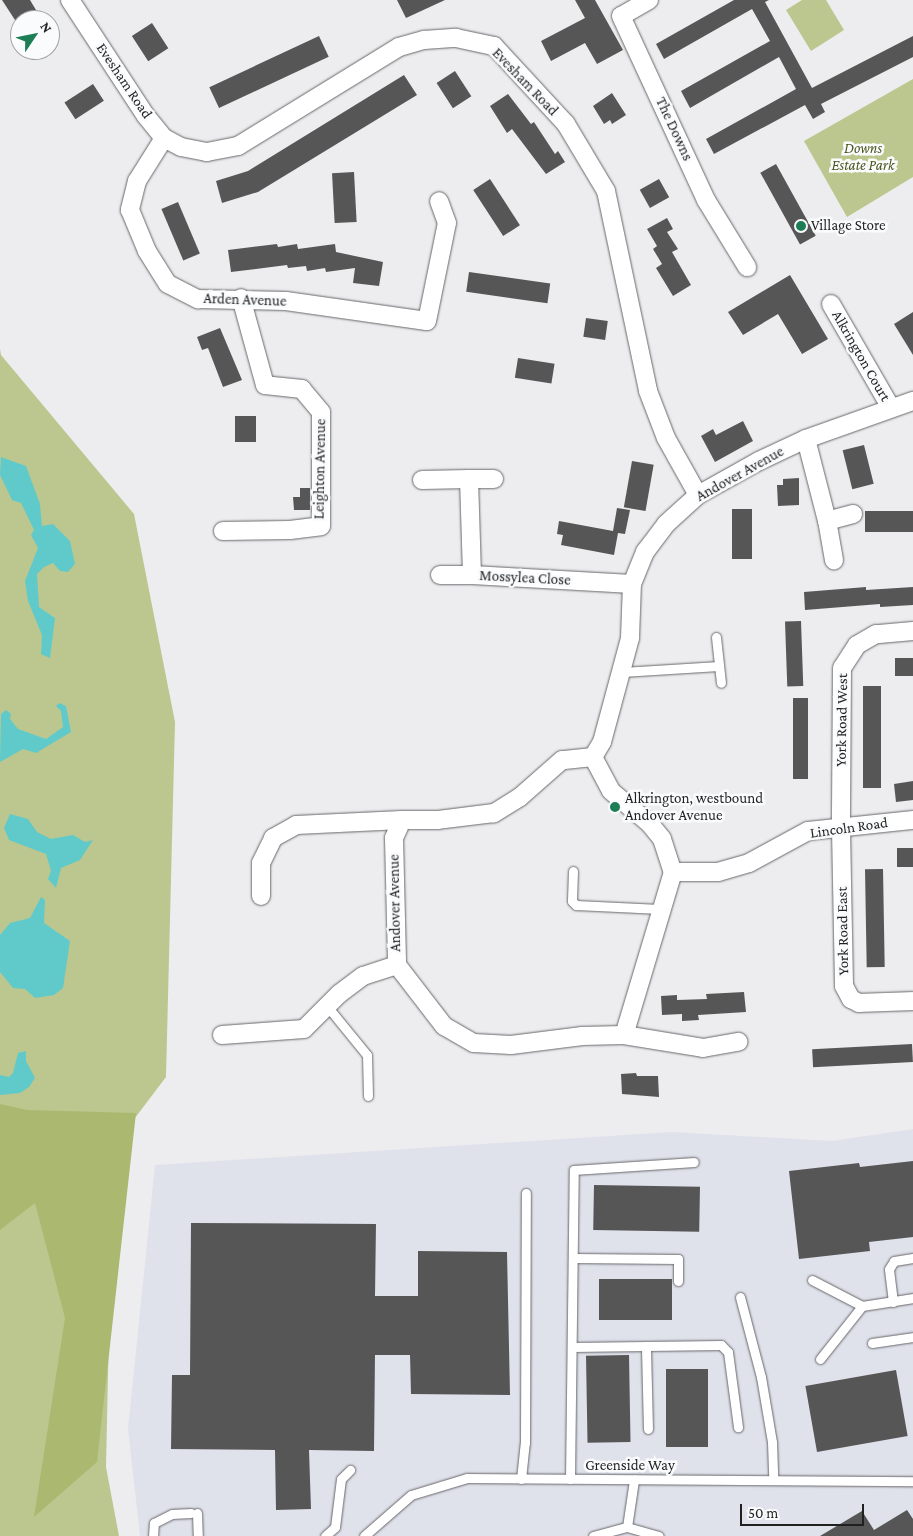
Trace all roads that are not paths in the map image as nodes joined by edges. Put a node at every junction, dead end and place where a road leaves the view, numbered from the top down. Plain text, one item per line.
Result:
1 (70, 0) edge
2 (649, 0) edge
3 (164, 138) junction
4 (439, 202) dead end
5 (747, 267) dead end
6 (241, 298) junction
7 (831, 304) dead end
8 (913, 401) edge
9 (891, 408) junction
10 (806, 439) junction
11 (469, 479) junction
12 (494, 479) dead end
13 (422, 480) dead end
14 (698, 494) junction
15 (853, 514) dead end
16 (827, 520) junction
17 (223, 531) dead end
18 (834, 560) dead end
19 (472, 574) junction
20 (440, 575) dead end
21 (632, 584) junction
22 (913, 631) edge
23 (716, 638) dead end
24 (719, 666) junction
25 (622, 672) junction
26 (721, 683) dead end
27 (593, 756) junction
28 (402, 820) junction
29 (913, 820) edge
30 (842, 829) junction
31 (573, 871) dead end
32 (673, 872) junction
33 (261, 896) dead end
34 (660, 909) junction
35 (397, 965) junction
36 (913, 1001) edge
37 (327, 1006) junction
38 (222, 1035) dead end
39 (624, 1035) junction
40 (738, 1042) dead end
41 (368, 1096) dead end
42 (694, 1162) dead end
43 (526, 1193) dead end
44 (573, 1258) junction
45 (913, 1258) edge
46 (812, 1280) dead end
47 (678, 1281) dead end
48 (740, 1297) dead end
49 (913, 1298) edge
50 (893, 1302) junction
51 (862, 1306) junction
52 (913, 1337) edge
53 (872, 1343) dead end
54 (572, 1348) junction
55 (646, 1348) junction
56 (820, 1359) dead end
57 (738, 1427) dead end
58 (648, 1429) dead end
59 (350, 1470) dead end
60 (521, 1479) junction
61 (570, 1479) junction
62 (634, 1480) junction
63 (773, 1480) junction
64 (913, 1481) edge
65 (627, 1527) junction
66 (153, 1536) edge
67 (198, 1536) edge
68 (325, 1536) edge
69 (364, 1536) edge
70 (593, 1536) edge
71 (659, 1536) edge

1 - 3 street, Evesham Road
2 - 5 street, The Downs
3 - 6 street, Arden Avenue
3 - 14 street, Evesham Road
4 - 6 street, Arden Avenue
6 - 17 street, Leighton Avenue
7 - 9 street, Alkrington Court
8 - 9 street, Andover Avenue
9 - 10 street, Andover Avenue
10 - 14 street, Andover Avenue
10 - 16 street
11 - 12 street
11 - 13 street
11 - 19 street, Mossylea Close
14 - 21 street, Andover Avenue
15 - 16 street
16 - 18 street
19 - 20 street
19 - 21 street, Mossylea Close
21 - 25 street, Andover Avenue
22 - 30 street, York Road West
23 - 24 lane
24 - 25 lane
24 - 26 lane
25 - 27 street, Andover Avenue
27 - 28 street
27 - 32 street
28 - 33 street
28 - 35 street, Andover Avenue
29 - 30 street, Lincoln Road
30 - 32 street, Lincoln Road
30 - 36 street, York Road East
31 - 34 lane
32 - 34 street
34 - 39 street
35 - 37 street
35 - 39 street, Andover Avenue
37 - 38 street
37 - 41 lane
39 - 40 street, Andover Avenue
42 - 44 lane
43 - 60 lane
44 - 47 lane
44 - 54 lane
45 - 50 lane
46 - 51 lane
48 - 63 lane
49 - 50 lane
50 - 51 lane
51 - 56 lane
52 - 53 lane
54 - 55 lane
54 - 61 lane
55 - 57 lane
55 - 58 lane
59 - 68 lane
60 - 61 lane, Greenside Way
60 - 69 lane, Greenside Way
61 - 62 lane, Greenside Way
62 - 63 lane, Greenside Way
62 - 65 lane
63 - 64 lane, Greenside Way
65 - 70 lane
65 - 71 lane
66 - 67 lane

